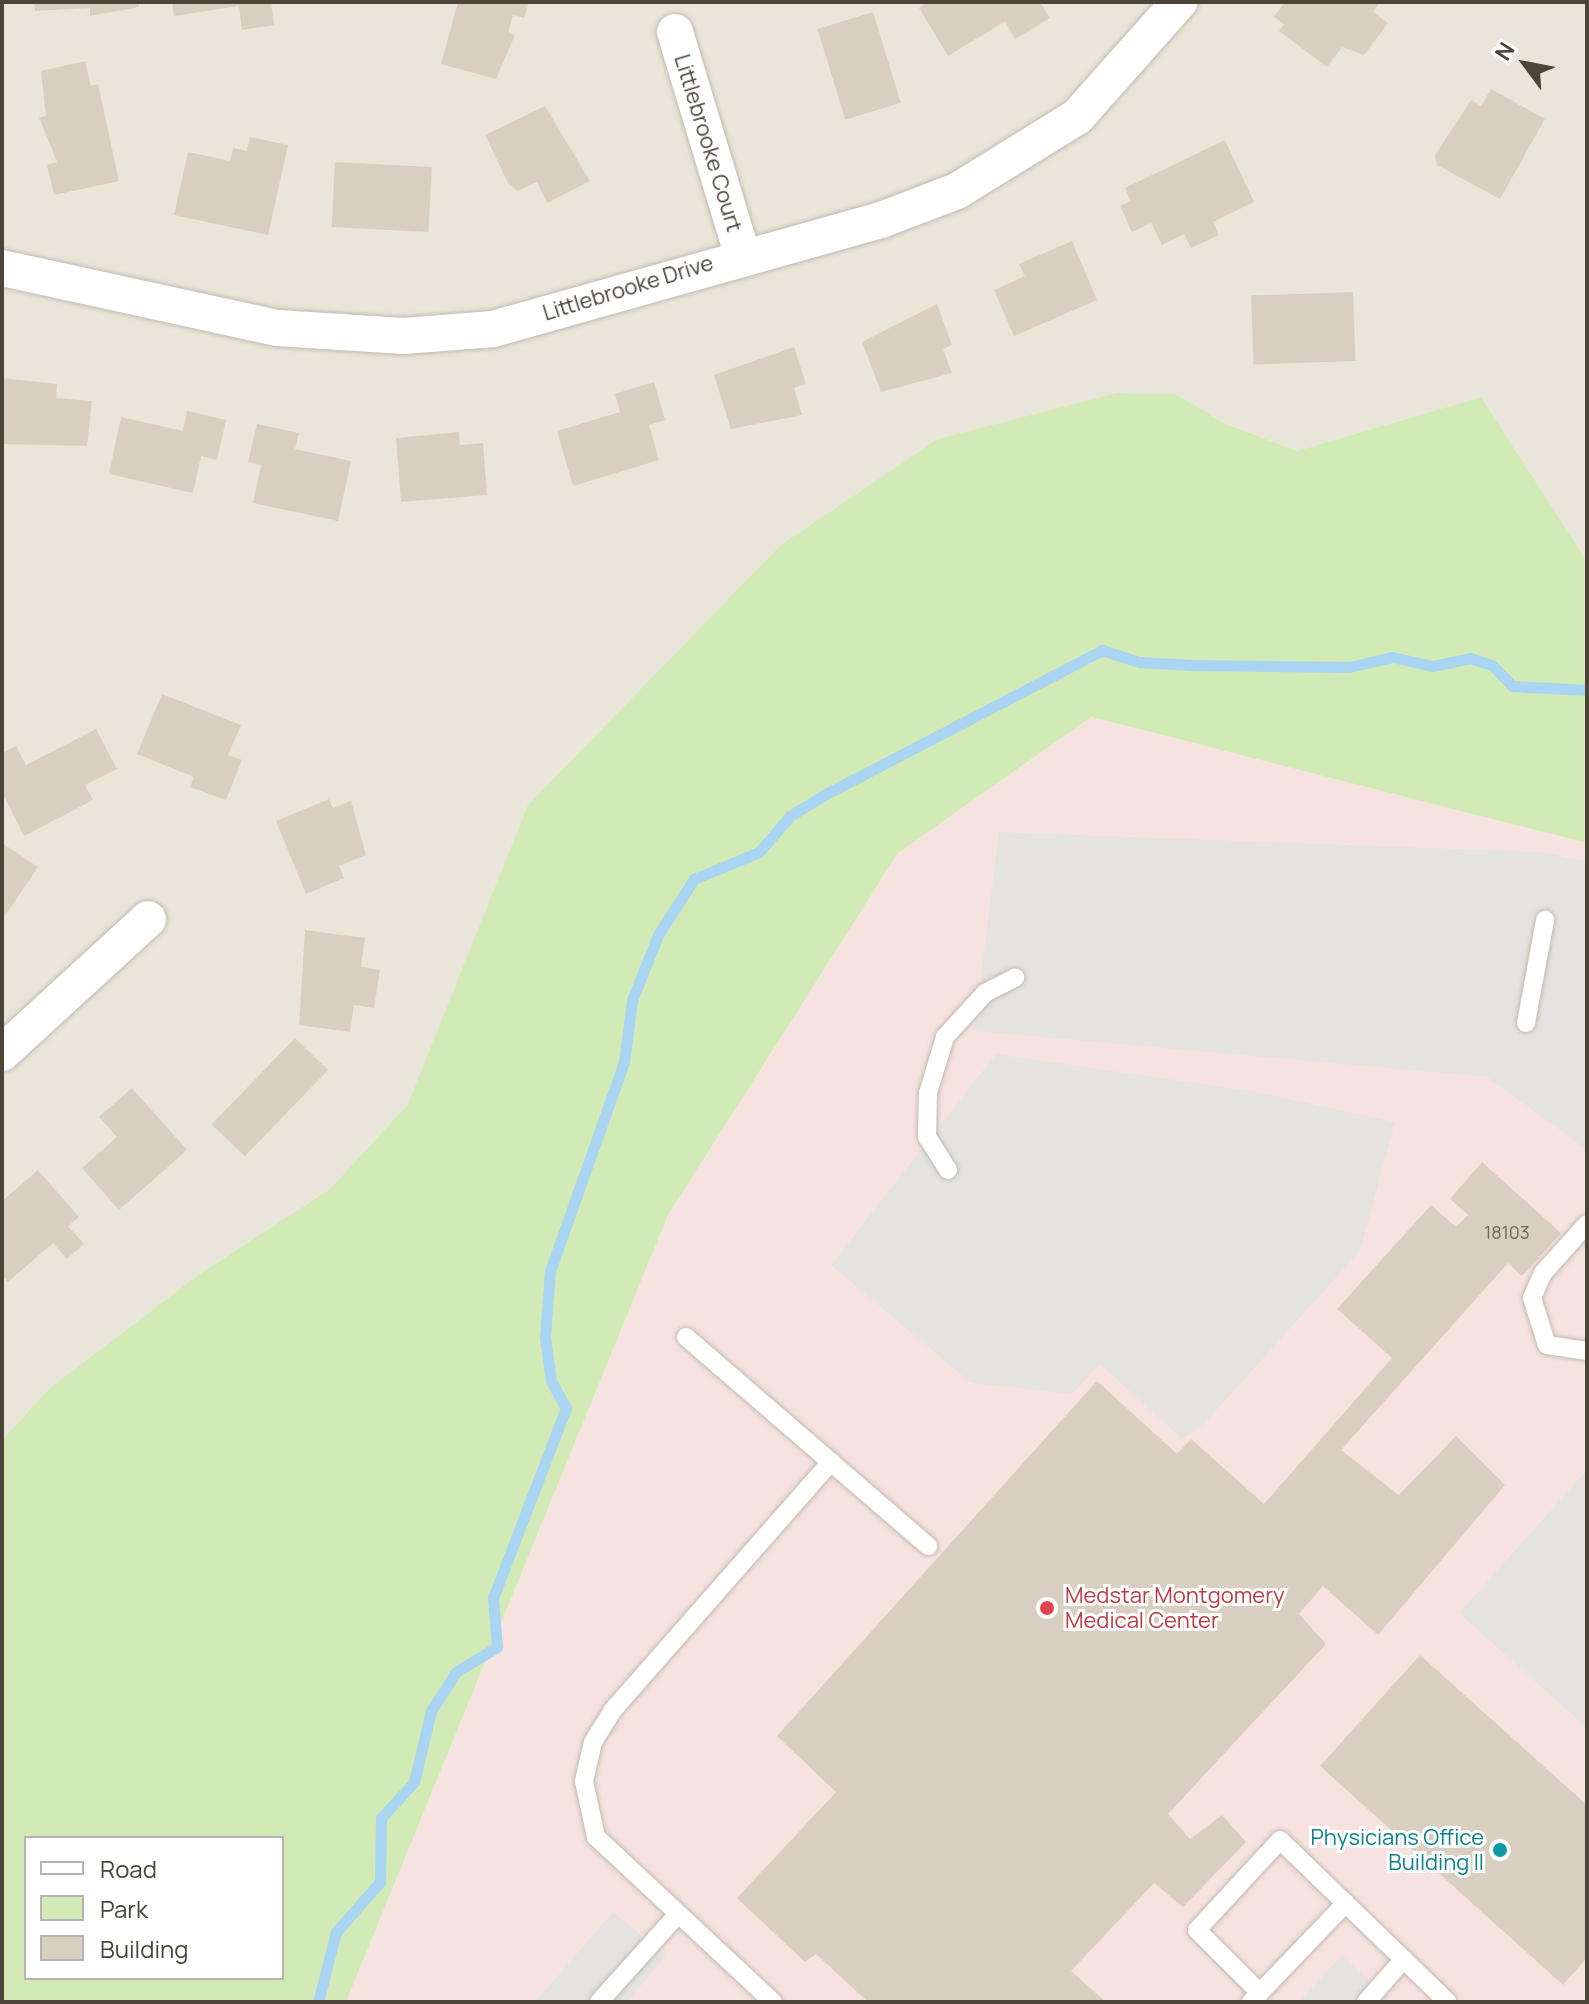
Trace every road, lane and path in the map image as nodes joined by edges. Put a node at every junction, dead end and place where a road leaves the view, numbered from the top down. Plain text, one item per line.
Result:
1 (1179, 2) edge
2 (675, 32) dead end
3 (742, 254) junction
4 (2, 268) edge
5 (148, 919) dead end
6 (1545, 920) dead end
7 (1015, 978) dead end
8 (1526, 1023) dead end
9 (2, 1053) edge
10 (948, 1170) dead end
11 (1587, 1224) edge
12 (686, 1337) dead end
13 (1587, 1351) edge
14 (831, 1462) junction
15 (928, 1546) dead end
16 (1346, 1903) junction
17 (677, 1915) junction
18 (1404, 1959) junction
19 (1255, 1997) edge
20 (599, 2002) edge
21 (773, 2002) edge
22 (1366, 2002) edge
23 (1448, 2002) edge

1 - 3 street, Littlebrooke Drive
2 - 3 street, Littlebrooke Court
3 - 4 street, Littlebrooke Drive
5 - 9 street
6 - 8 lane
7 - 10 lane
11 - 13 lane
12 - 14 lane
14 - 15 lane
14 - 17 lane
16 - 18 lane
16 - 19 lane
16 - 19 lane
17 - 20 lane
17 - 21 lane
18 - 22 lane
18 - 23 lane

